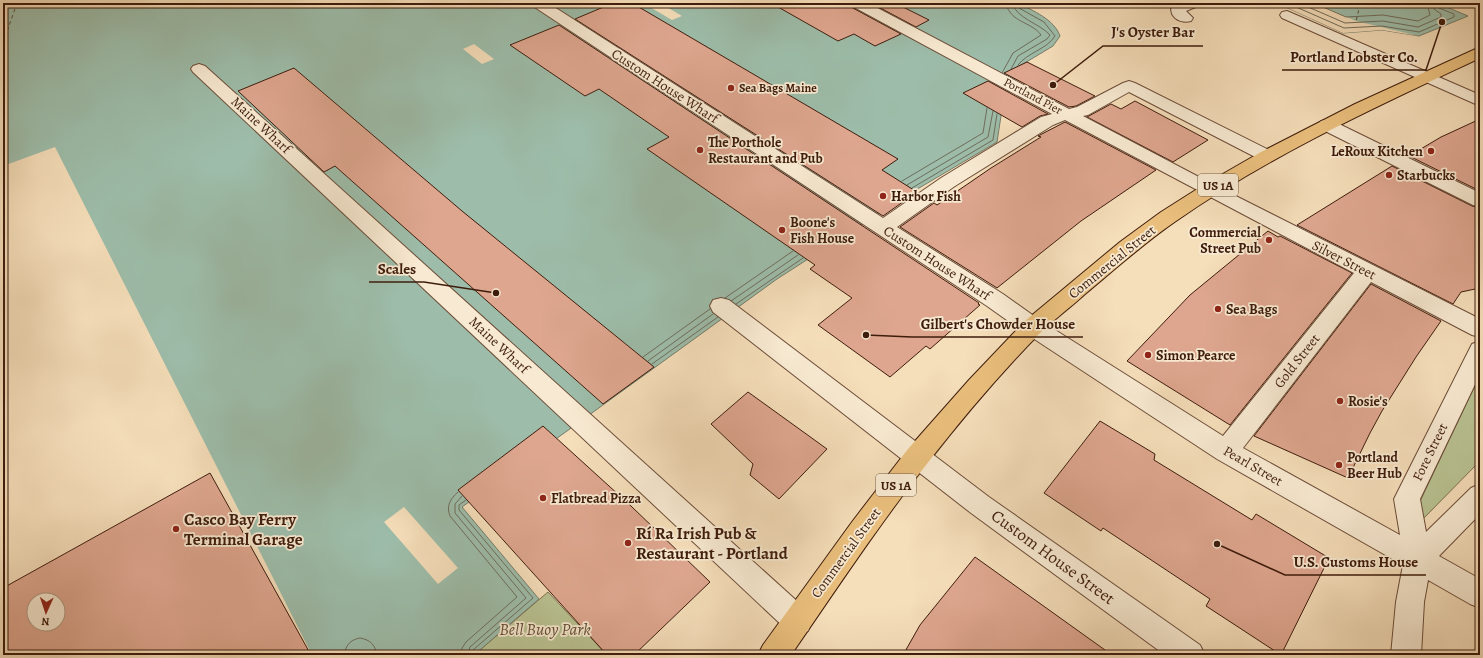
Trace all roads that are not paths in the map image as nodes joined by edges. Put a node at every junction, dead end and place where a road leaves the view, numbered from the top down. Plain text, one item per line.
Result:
1 (538, 3) edge
2 (857, 3) edge
3 (1193, 3) edge
4 (1287, 15) dead end
5 (1186, 18) dead end
6 (1480, 52) edge
7 (199, 69) dead end
8 (1427, 77) junction
9 (1480, 101) edge
10 (1067, 114) junction
11 (1327, 125) junction
12 (1267, 156) junction
13 (1209, 190) junction
14 (1480, 200) edge
15 (882, 228) junction
16 (1367, 272) junction
17 (721, 306) dead end
18 (1033, 327) junction
19 (1480, 329) edge
20 (1480, 350) edge
21 (1226, 451) junction
22 (917, 456) junction
23 (1480, 496) edge
24 (1418, 559) junction
25 (1480, 594) edge
26 (798, 621) junction
27 (773, 655) edge
28 (1190, 655) edge
29 (1406, 655) edge

1 - 15 street, Custom House Wharf
2 - 10 street, Portland Pier
3 - 5 street
4 - 8 street
6 - 8 main road, Commercial Street / US 1A
7 - 26 street, Maine Wharf
8 - 9 street
8 - 11 main road, Commercial Street / US 1A
10 - 12 street
10 - 13 street, Portland Pier
10 - 15 street
11 - 12 main road, Commercial Street / US 1A
11 - 14 street
12 - 13 main road, Commercial Street / US 1A
13 - 16 street, Silver Street
13 - 18 main road, Commercial Street / US 1A
15 - 18 street, Custom House Wharf
16 - 19 street, Silver Street
16 - 21 street, Gold Street
17 - 22 street, Custom House Street
18 - 21 street, Pearl Street
18 - 22 main road, Commercial Street / US 1A
20 - 24 street, Fore Street
21 - 24 street, Pearl Street
22 - 26 main road, Commercial Street / US 1A
22 - 28 street, Custom House Street
23 - 24 street
24 - 25 street, Pearl Street
24 - 29 street, Fore Street
26 - 27 main road, Commercial Street / US 1A

